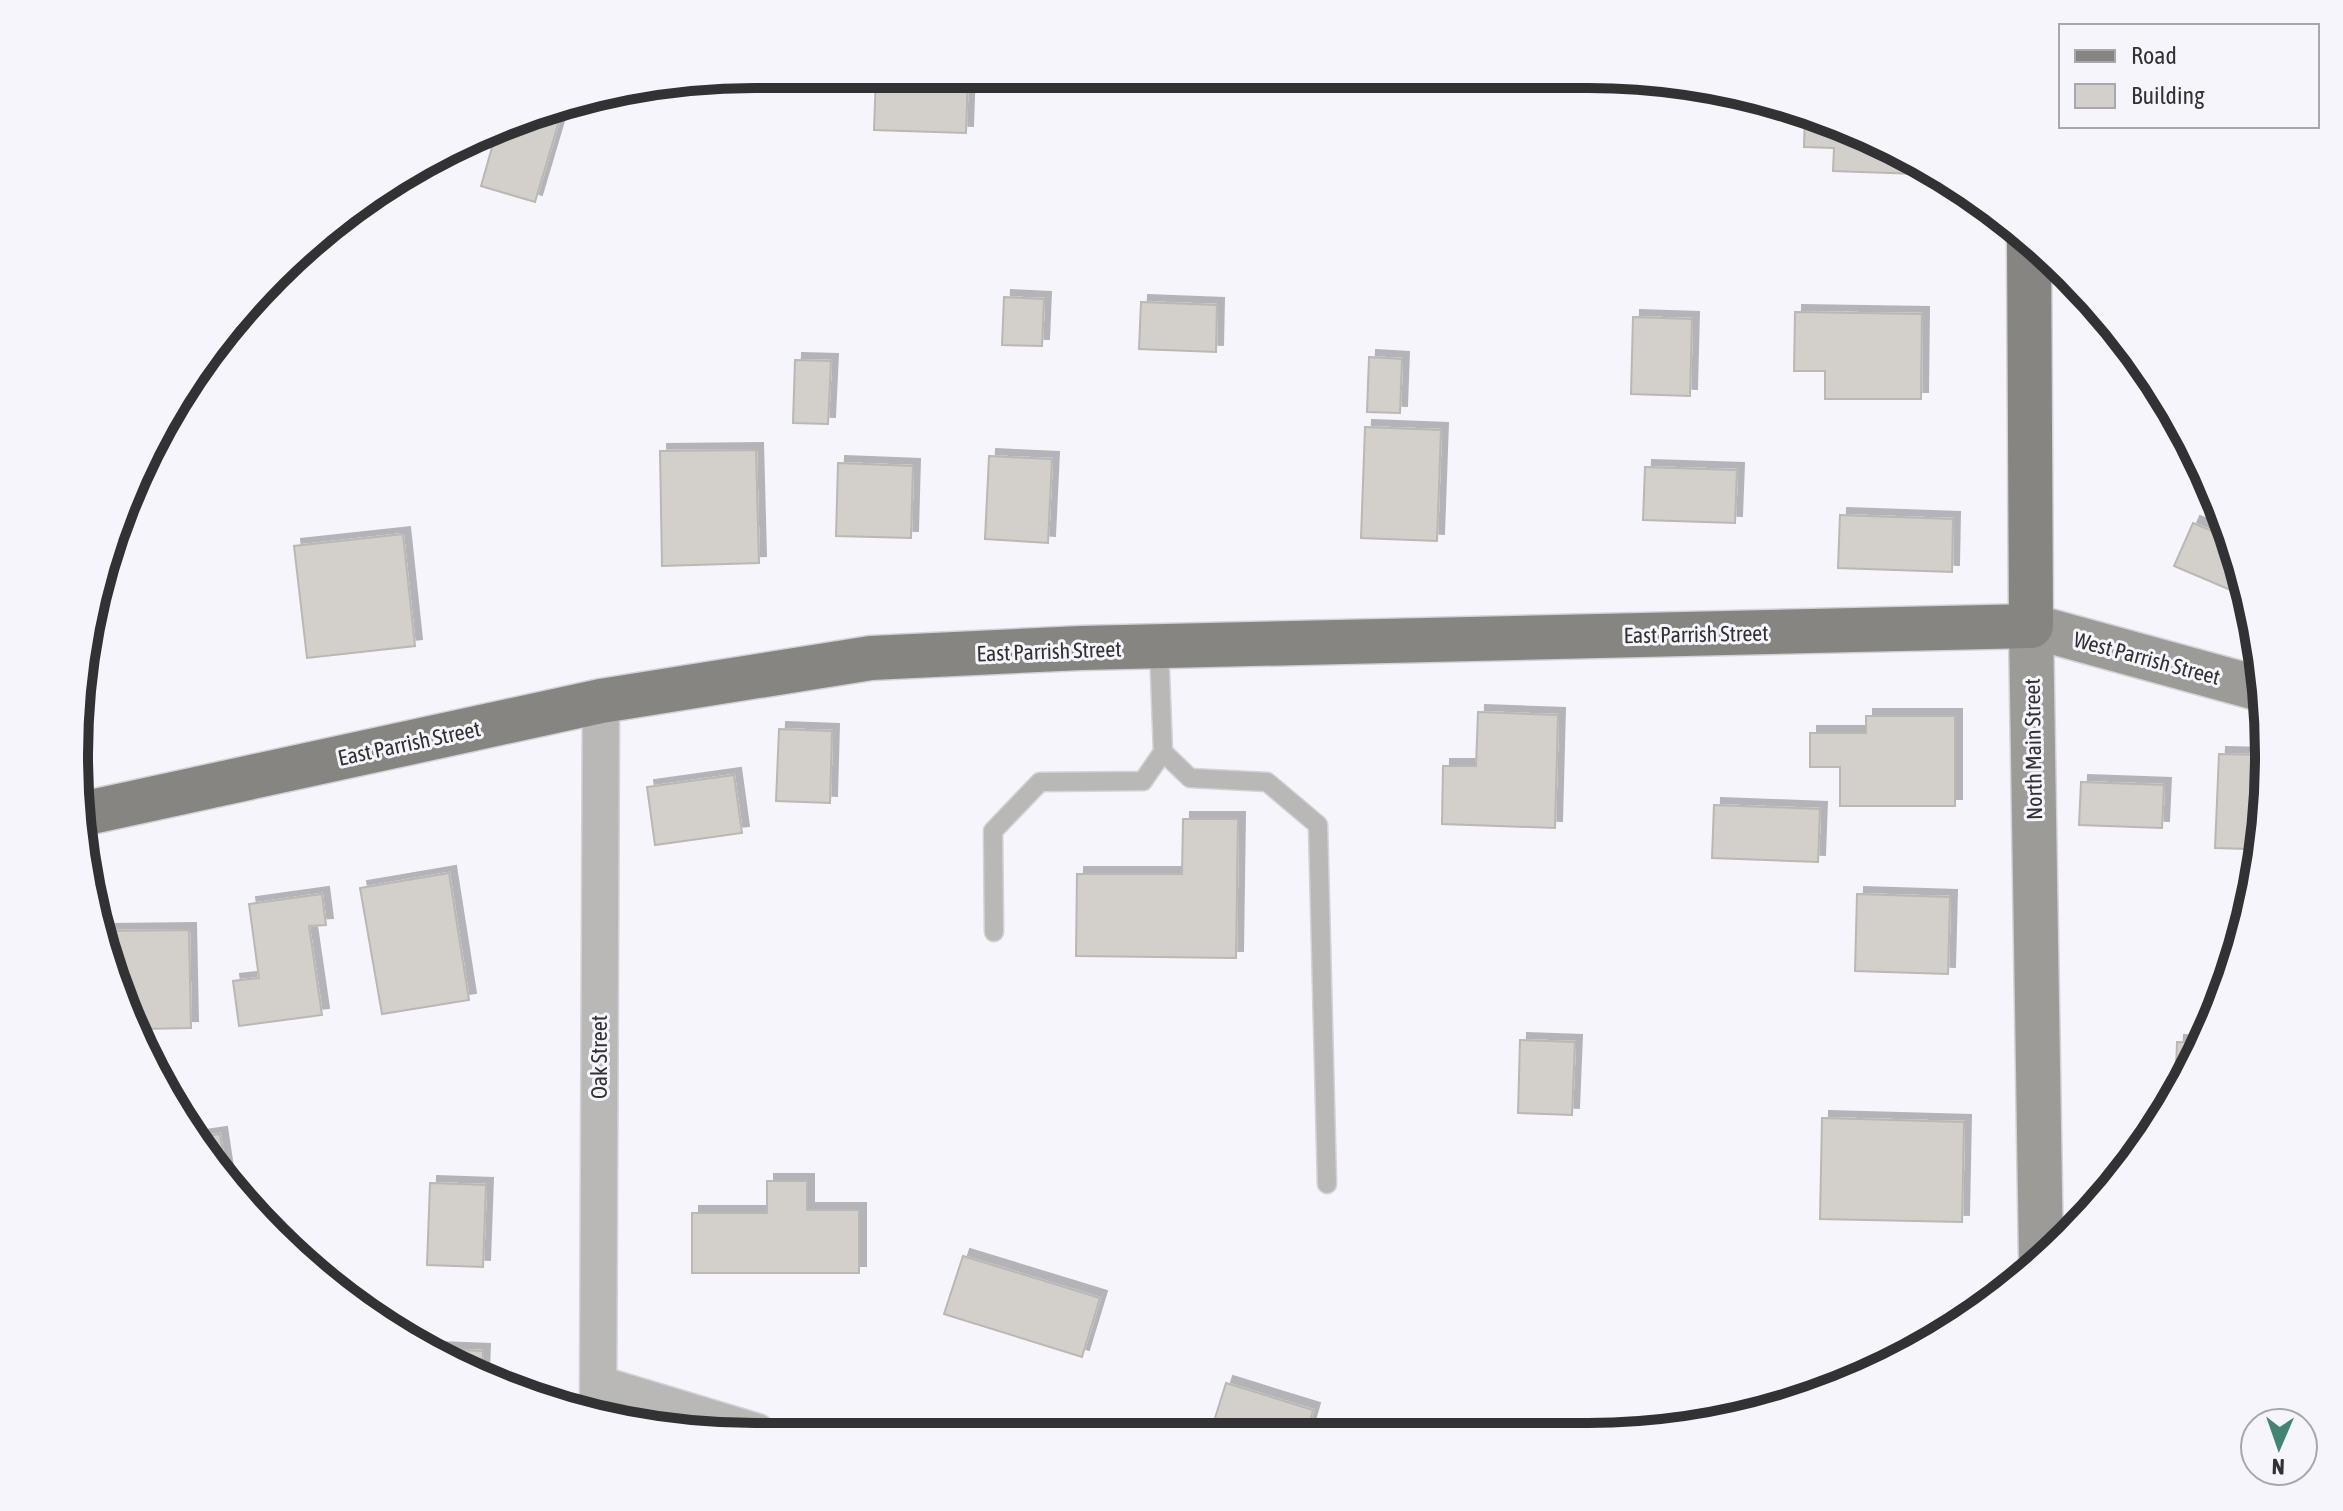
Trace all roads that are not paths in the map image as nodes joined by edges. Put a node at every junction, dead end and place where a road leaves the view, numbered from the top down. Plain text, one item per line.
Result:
1 (2029, 255) edge
2 (2031, 626) junction
3 (1159, 647) junction
4 (2251, 686) edge
5 (601, 701) junction
6 (1163, 752) junction
7 (90, 812) edge
8 (994, 932) dead end
9 (1327, 1184) dead end
10 (2041, 1245) edge
11 (598, 1398) edge
12 (708, 1422) edge

1 - 2 main road, North Main Street
2 - 3 main road, East Parrish Street
2 - 4 street, West Parrish Street
2 - 10 street, North Main Street
3 - 5 main road, East Parrish Street
3 - 6 lane
5 - 7 main road, East Parrish Street
5 - 11 street, Oak Street
6 - 8 lane
6 - 9 lane
11 - 12 street

